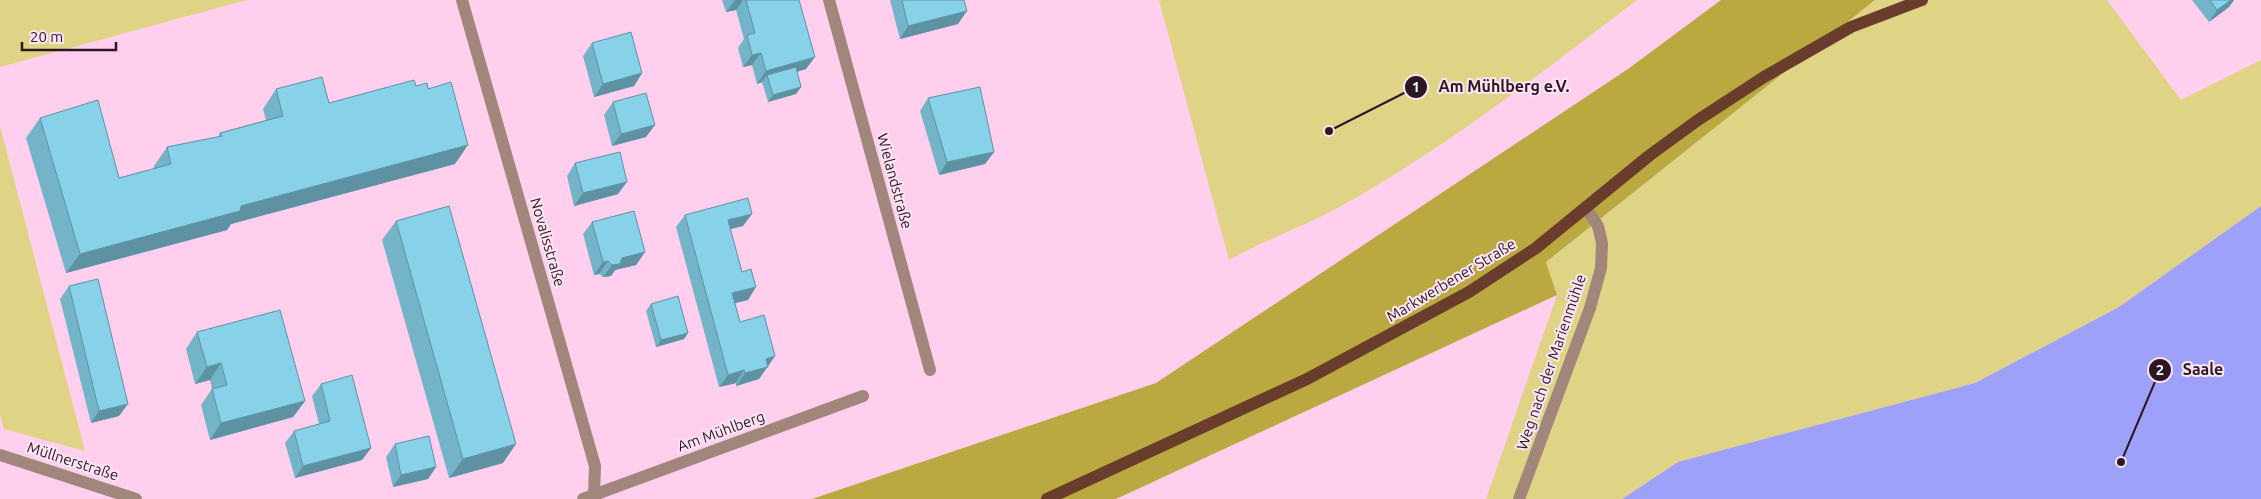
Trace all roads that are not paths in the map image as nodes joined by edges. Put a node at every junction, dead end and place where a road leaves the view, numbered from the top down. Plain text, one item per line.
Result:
1 (462, 0) edge
2 (829, 0) edge
3 (1922, 0) edge
4 (1586, 208) junction
5 (930, 370) dead end
6 (863, 396) dead end
7 (0, 455) edge
8 (590, 498) edge
9 (136, 499) edge
10 (1047, 499) edge
11 (1519, 499) edge

1 - 8 street, Novalisstraße
2 - 5 street, Wielandstraße
3 - 4 main road, Markwerbener Straße
4 - 10 main road, Markwerbener Straße
4 - 11 street, Weg nach der Marienmühle
6 - 8 street, Am Mühlberg
7 - 9 street, Müllnerstraße

